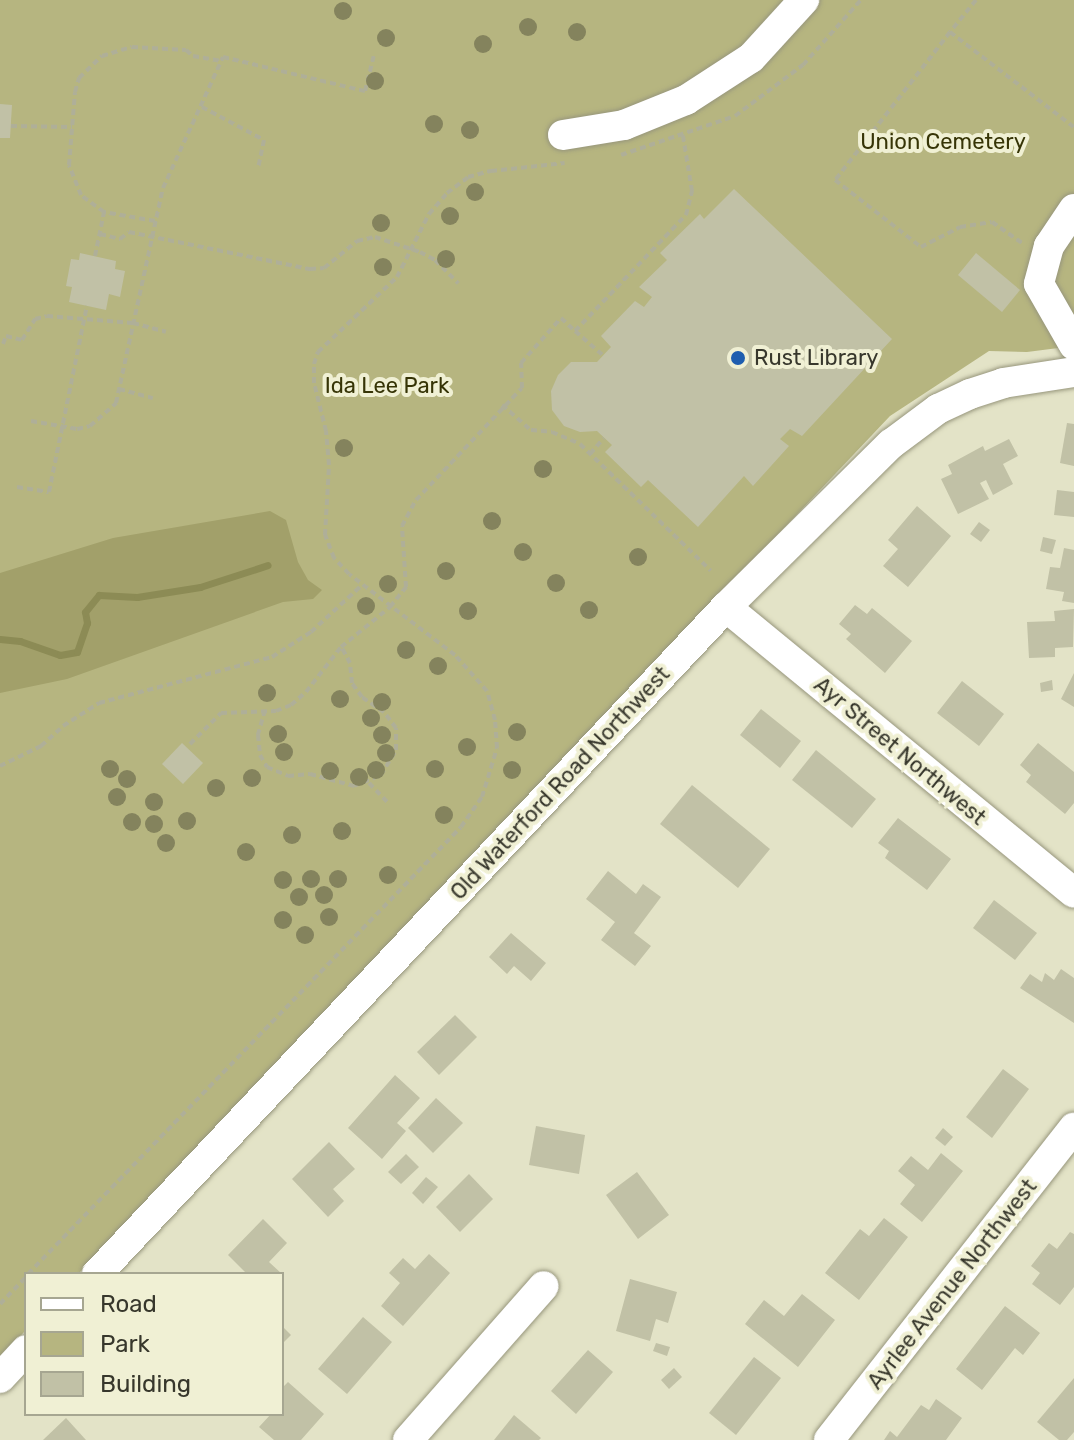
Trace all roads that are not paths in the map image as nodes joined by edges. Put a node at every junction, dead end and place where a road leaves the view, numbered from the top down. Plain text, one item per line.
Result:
1 (804, 0) edge
2 (565, 149) road end
3 (1074, 209) edge
4 (1074, 345) edge
5 (1074, 372) edge
6 (726, 607) junction
7 (1074, 893) edge
8 (1074, 1127) edge
9 (99, 1272) edge
10 (544, 1286) dead end
11 (24, 1352) edge
12 (0, 1378) edge
13 (408, 1440) edge
14 (829, 1440) edge

1 - 2 street
3 - 4 street
5 - 6 street, Old Waterford Road Northwest
6 - 7 street, Ayr Street Northwest
6 - 9 street, Old Waterford Road Northwest
8 - 14 street, Ayrlee Avenue Northwest
10 - 13 street
11 - 12 street

